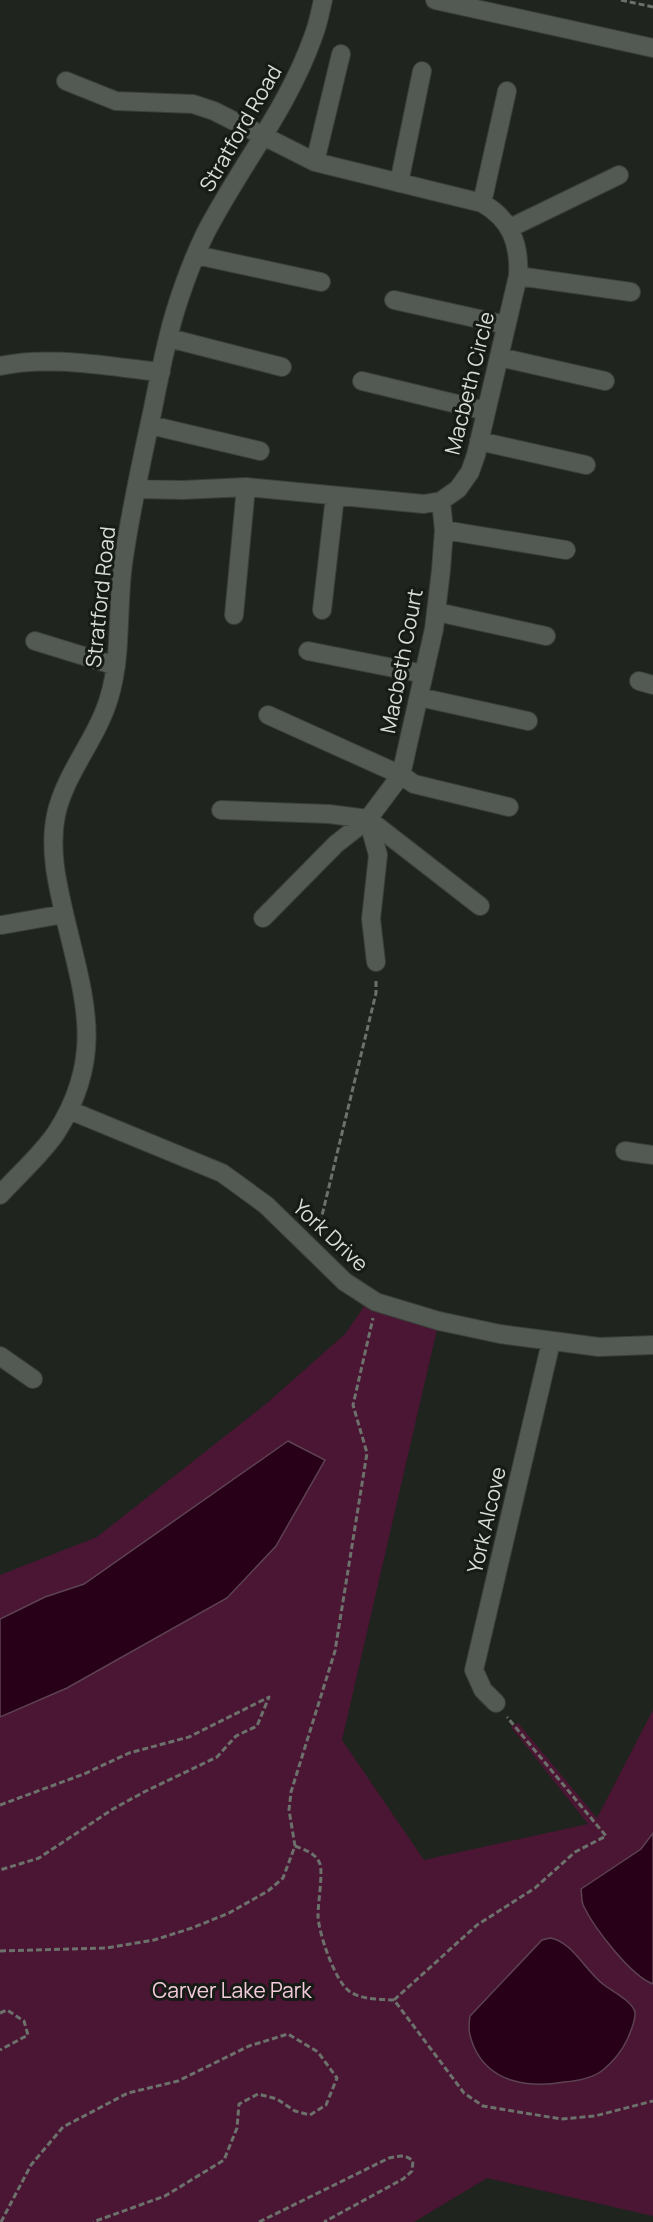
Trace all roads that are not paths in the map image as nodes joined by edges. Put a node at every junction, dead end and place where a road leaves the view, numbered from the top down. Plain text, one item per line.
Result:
1 (323, 0) edge
2 (435, 0) edge
3 (653, 48) edge
4 (341, 54) dead end
5 (422, 71) dead end
6 (66, 81) dead end
7 (507, 91) dead end
8 (264, 135) junction
9 (315, 162) junction
10 (619, 175) dead end
11 (399, 183) junction
12 (482, 203) junction
13 (510, 228) junction
14 (196, 255) junction
15 (518, 276) junction
16 (321, 282) dead end
17 (631, 292) dead end
18 (394, 300) dead end
19 (506, 325) junction
20 (169, 338) junction
21 (499, 357) junction
22 (0, 366) edge
23 (282, 367) dead end
24 (161, 372) junction
25 (362, 381) dead end
26 (605, 381) dead end
27 (486, 411) junction
28 (150, 425) junction
29 (479, 441) junction
30 (260, 451) dead end
31 (586, 465) dead end
32 (246, 487) junction
33 (136, 489) junction
34 (335, 496) junction
35 (441, 501) junction
36 (444, 530) junction
37 (566, 550) dead end
38 (322, 609) dead end
39 (436, 612) junction
40 (234, 615) dead end
41 (546, 636) dead end
42 (35, 641) dead end
43 (308, 651) dead end
44 (116, 666) junction
45 (424, 674) junction
46 (419, 698) junction
47 (268, 715) dead end
48 (528, 722) dead end
49 (401, 775) junction
50 (508, 807) dead end
51 (221, 810) dead end
52 (368, 819) junction
53 (480, 906) dead end
54 (64, 914) junction
55 (263, 918) dead end
56 (2, 925) dead end
57 (376, 962) road end
58 (69, 1110) junction
59 (625, 1151) dead end
60 (653, 1155) edge
61 (0, 1195) edge
62 (551, 1342) junction
63 (653, 1345) edge
64 (0, 1356) edge
65 (33, 1379) dead end
66 (496, 1703) road end

1 - 8 street, Stratford Road
2 - 3 street
4 - 9 street
5 - 11 street
6 - 8 street, Macbeth Circle
7 - 12 street
8 - 9 street, Macbeth Circle
8 - 14 street, Stratford Road
9 - 11 street, Macbeth Circle
10 - 13 street
11 - 12 street, Macbeth Circle
12 - 13 street, Macbeth Circle
13 - 15 street, Macbeth Circle
14 - 16 street
14 - 20 street, Stratford Road
15 - 17 street
15 - 19 street, Macbeth Circle
18 - 19 street
19 - 21 street, Macbeth Circle
20 - 23 street
20 - 24 street, Stratford Road
21 - 26 street
21 - 27 street, Macbeth Circle
22 - 24 street
24 - 28 street, Stratford Road
25 - 27 street
27 - 29 street, Macbeth Circle
28 - 30 street
28 - 33 street, Stratford Road
29 - 31 street
29 - 35 street, Macbeth Circle
32 - 33 street
32 - 34 street
32 - 40 street
33 - 44 street, Stratford Road
34 - 35 street
34 - 38 street
35 - 36 street, Macbeth Court
36 - 37 street
36 - 39 street, Macbeth Court
39 - 41 street
39 - 45 street, Macbeth Court
42 - 44 street
43 - 45 street
44 - 54 street, Stratford Road
45 - 46 street, Macbeth Court
46 - 48 street
46 - 49 street, Macbeth Court
47 - 49 street
49 - 50 street
49 - 52 street, Macbeth Court
51 - 52 street
52 - 53 street
52 - 55 street, Macbeth Court
52 - 57 street
54 - 56 street
54 - 58 street, Stratford Road
58 - 61 street, Stratford Road
58 - 62 street, York Drive
59 - 60 street
62 - 63 street, York Drive
62 - 66 street, York Alcove
64 - 65 street

